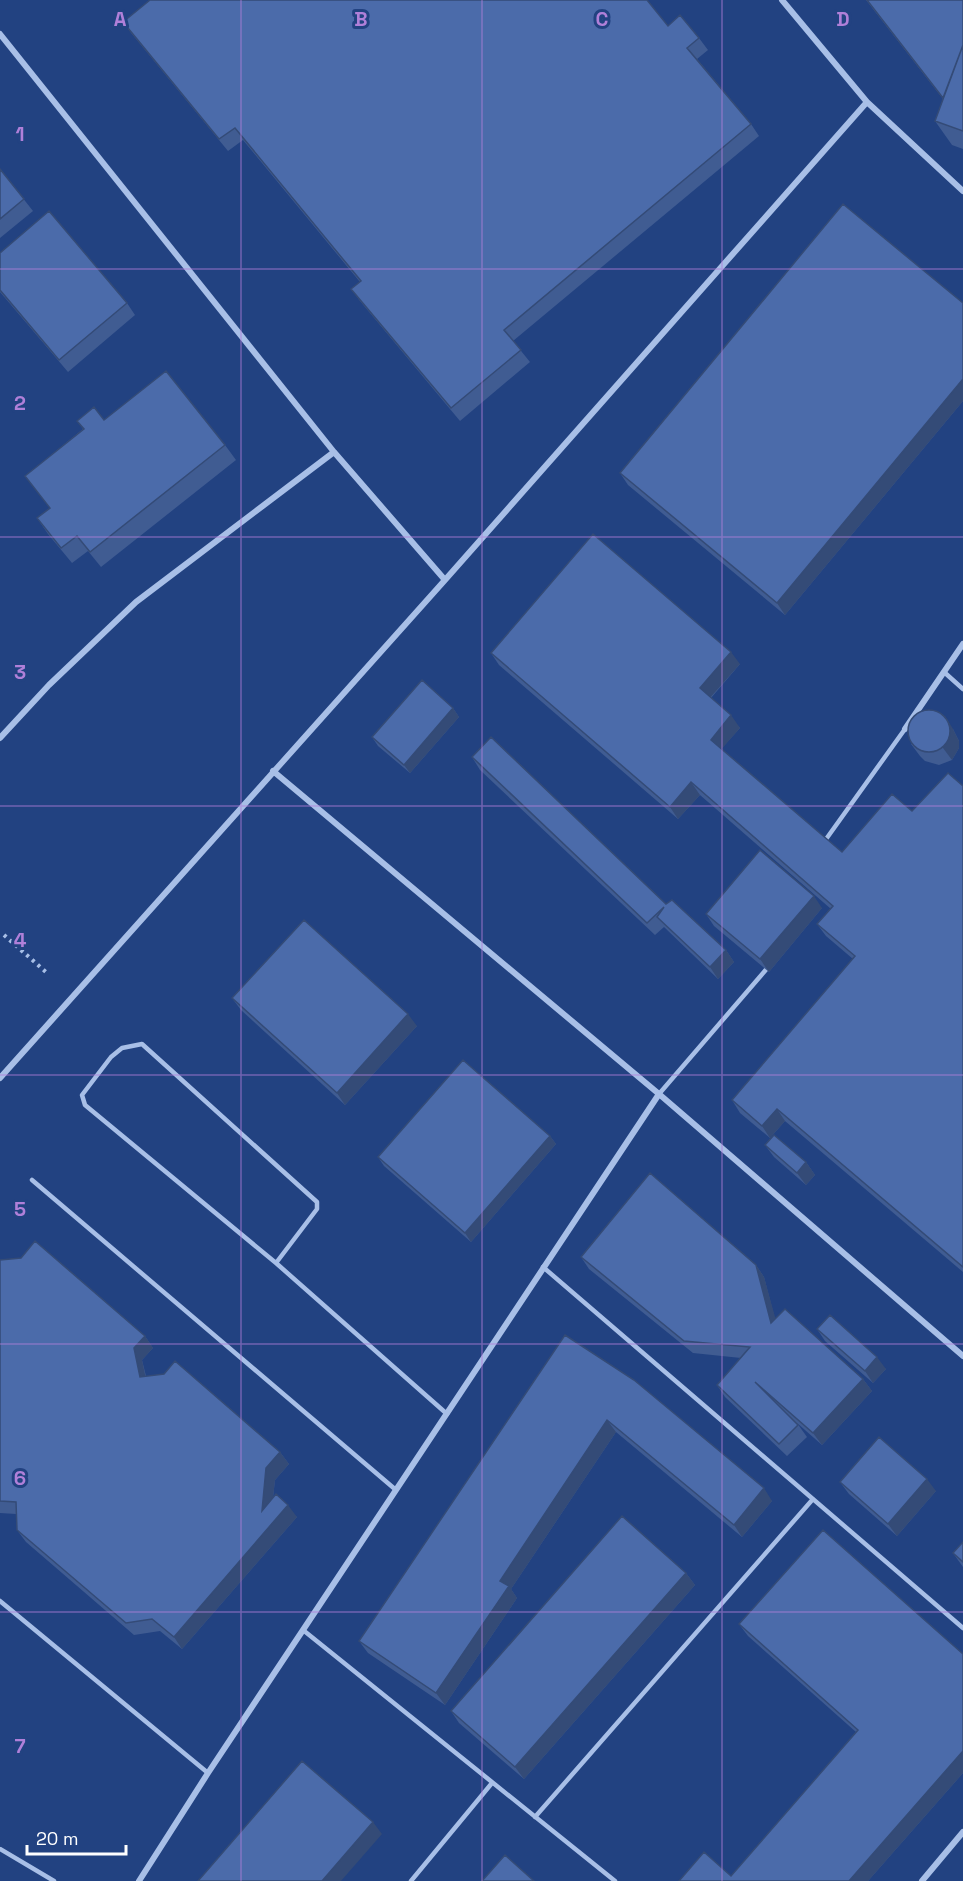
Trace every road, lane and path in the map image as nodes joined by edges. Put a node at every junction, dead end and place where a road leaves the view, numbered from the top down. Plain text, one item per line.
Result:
1 (782, 0) edge
2 (0, 34) edge
3 (867, 102) junction
4 (963, 191) edge
5 (334, 452) junction
6 (445, 580) junction
7 (963, 644) edge
8 (944, 672) junction
9 (963, 689) edge
10 (905, 729) joint
11 (0, 738) edge
12 (273, 771) junction
13 (820, 853) edge
14 (3, 935) dead end
15 (776, 958) edge
16 (47, 974) dead end
17 (0, 1078) edge
18 (659, 1094) junction
19 (33, 1180) dead end
20 (276, 1263) junction
21 (543, 1267) junction
22 (963, 1356) edge
23 (447, 1414) junction
24 (396, 1490) junction
25 (813, 1499) junction
26 (0, 1601) edge
27 (963, 1628) edge
28 (303, 1630) junction
29 (208, 1773) junction
30 (492, 1783) junction
31 (535, 1817) junction
32 (963, 1832) edge
33 (0, 1849) edge
34 (54, 1881) edge
35 (139, 1881) edge
36 (411, 1881) edge
37 (615, 1881) edge
38 (922, 1881) edge

1 - 3 street
2 - 5 street
3 - 4 street
3 - 6 street
5 - 6 street
5 - 11 street
6 - 12 street
7 - 8 street
8 - 9 lane
8 - 10 street
10 - 13 lane
12 - 17 street
12 - 18 street
14 - 16 path
15 - 18 lane
18 - 21 street
18 - 22 street
19 - 24 lane
20 - 20 lane
20 - 23 lane
21 - 23 street
21 - 25 lane
23 - 24 street
24 - 28 street
25 - 27 lane
25 - 31 lane
26 - 29 lane
28 - 29 street
28 - 30 lane
29 - 35 street
30 - 31 lane
30 - 36 lane
31 - 37 lane
32 - 38 street
33 - 34 lane

